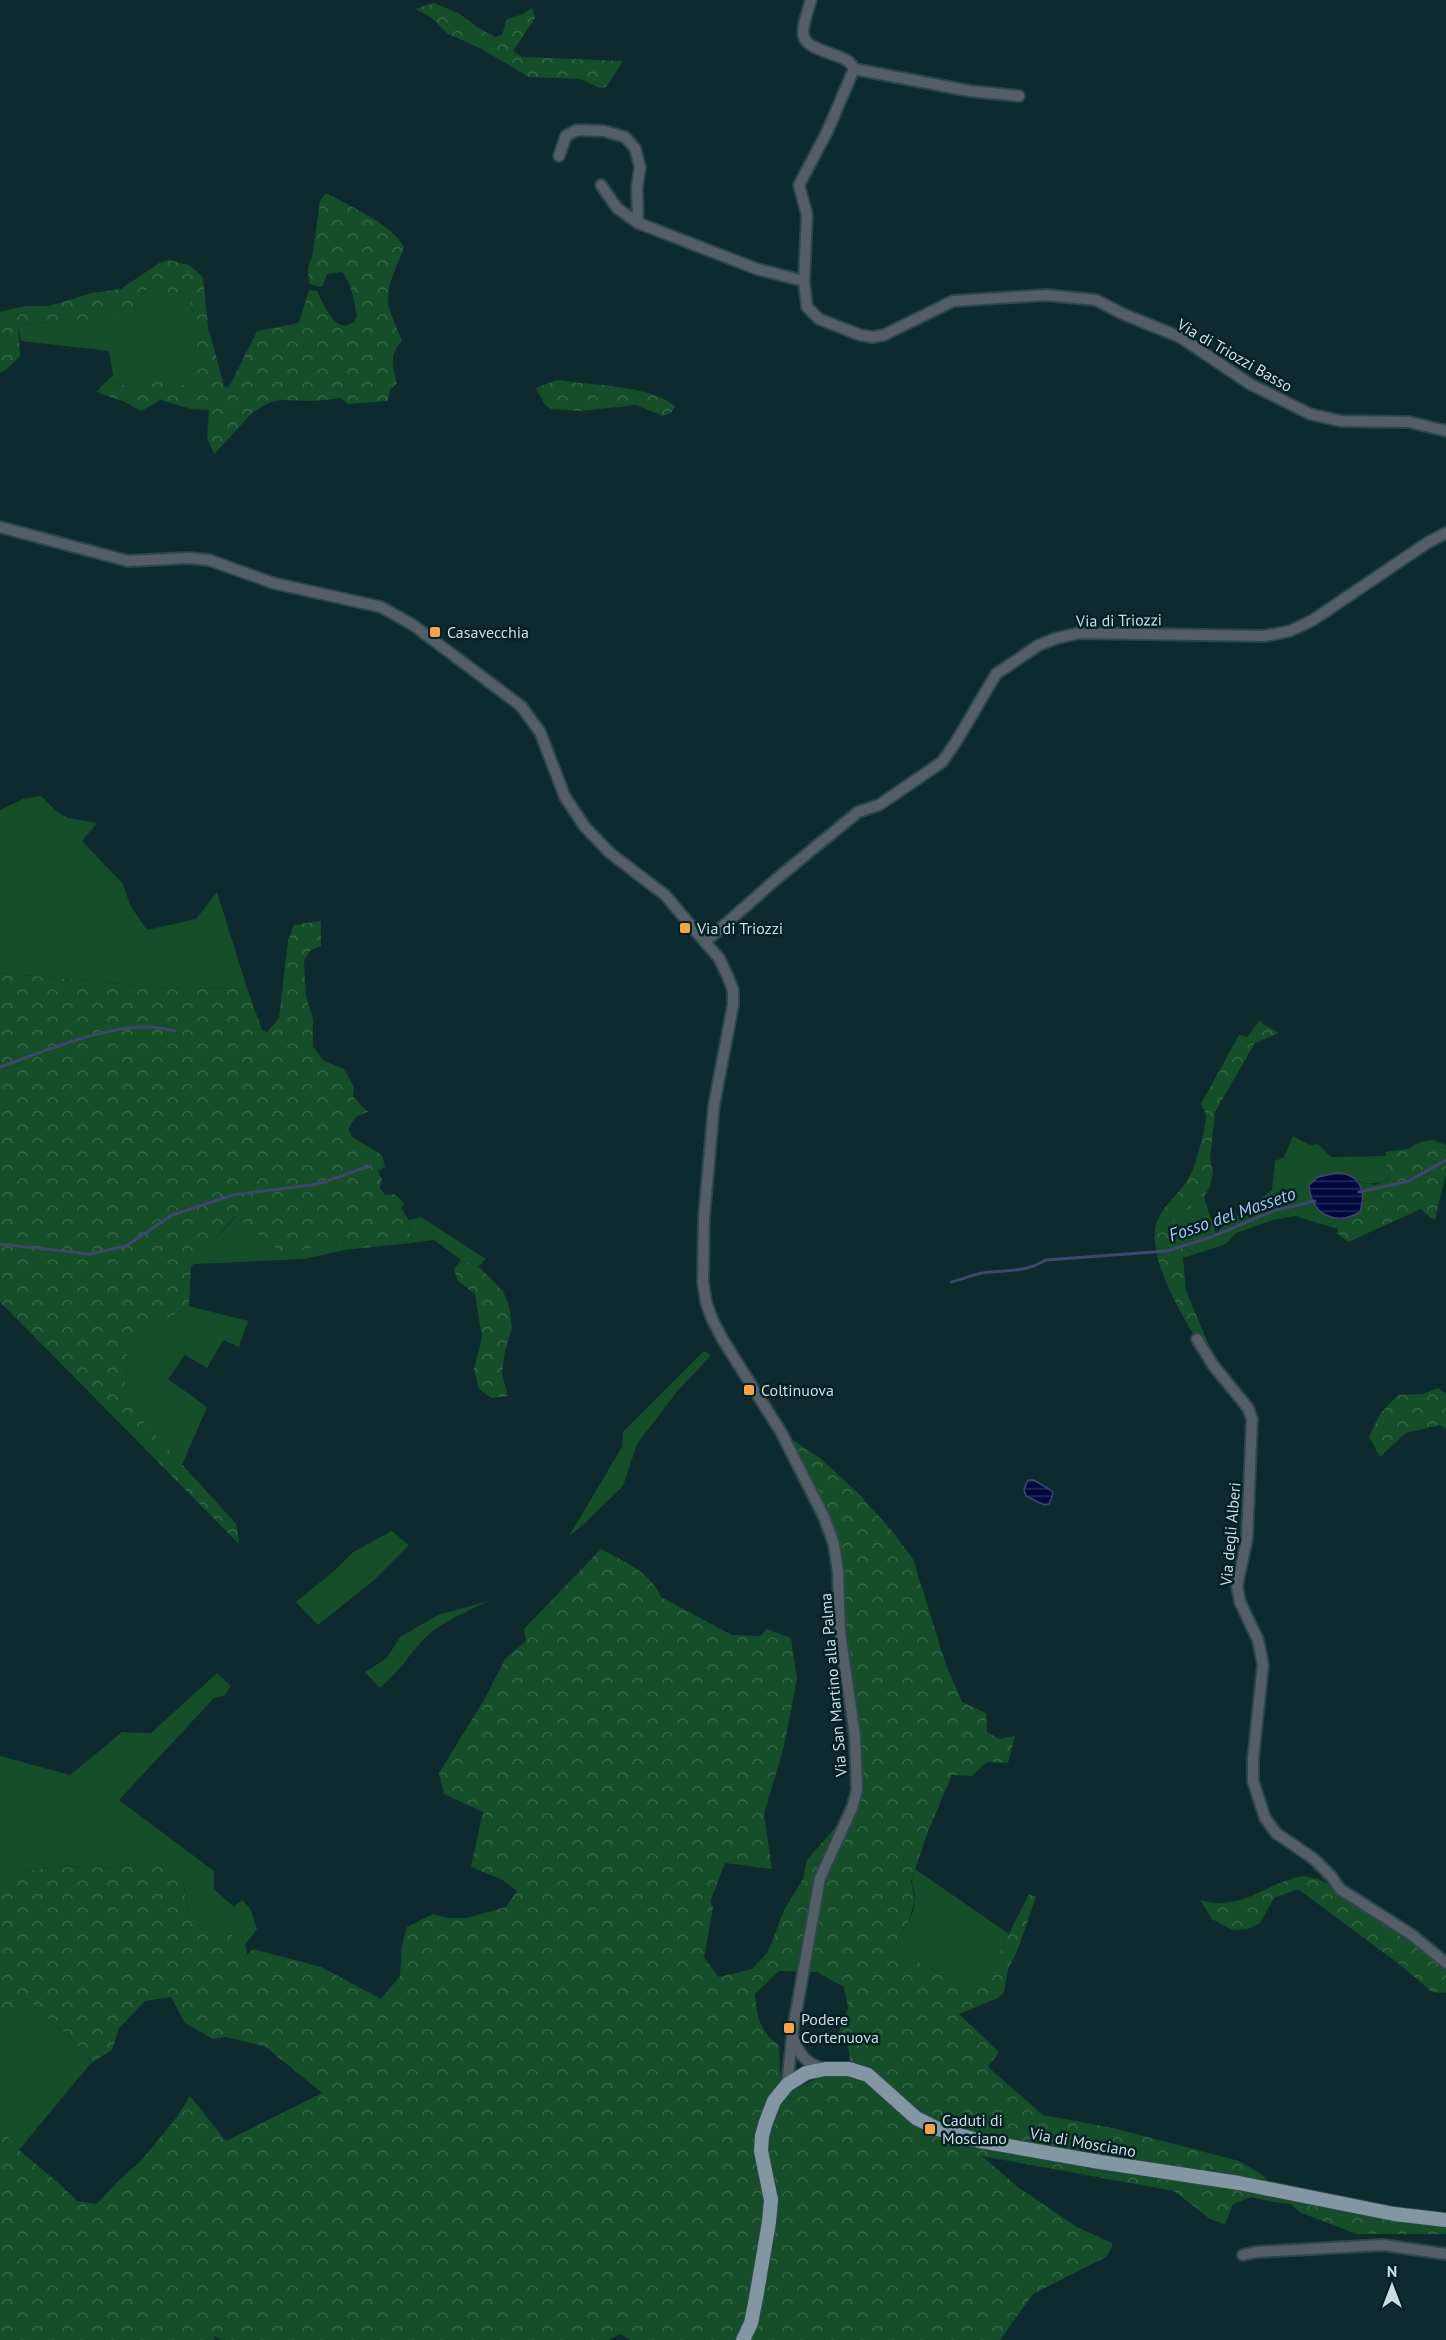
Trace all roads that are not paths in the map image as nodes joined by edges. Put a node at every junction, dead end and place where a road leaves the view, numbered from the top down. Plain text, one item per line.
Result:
1 (811, 0) edge
2 (854, 69) junction
3 (1019, 96) dead end
4 (559, 156) dead end
5 (601, 184) dead end
6 (638, 223) junction
7 (804, 281) junction
8 (1446, 431) edge
9 (0, 527) edge
10 (1446, 533) edge
11 (705, 942) junction
12 (1197, 1339) dead end
13 (1446, 1964) edge
14 (793, 2032) junction
15 (825, 2069) junction
16 (786, 2085) junction
17 (1446, 2220) edge
18 (1446, 2254) edge
19 (1243, 2255) dead end
20 (743, 2340) edge

1 - 2 street
2 - 3 street
2 - 7 street, Via di Triozzi Basso
4 - 6 street
5 - 6 street
6 - 7 street
7 - 8 street, Via di Triozzi Basso
9 - 11 street, Via San Martino alla Palma
10 - 11 street, Via di Triozzi
11 - 14 street, Via San Martino alla Palma
12 - 13 street, Via degli Alberi
14 - 15 street
14 - 16 street, Via San Martino alla Palma
15 - 16 main road, Via di Mosciano
15 - 17 main road, Via di Mosciano
16 - 20 main road
18 - 19 street

